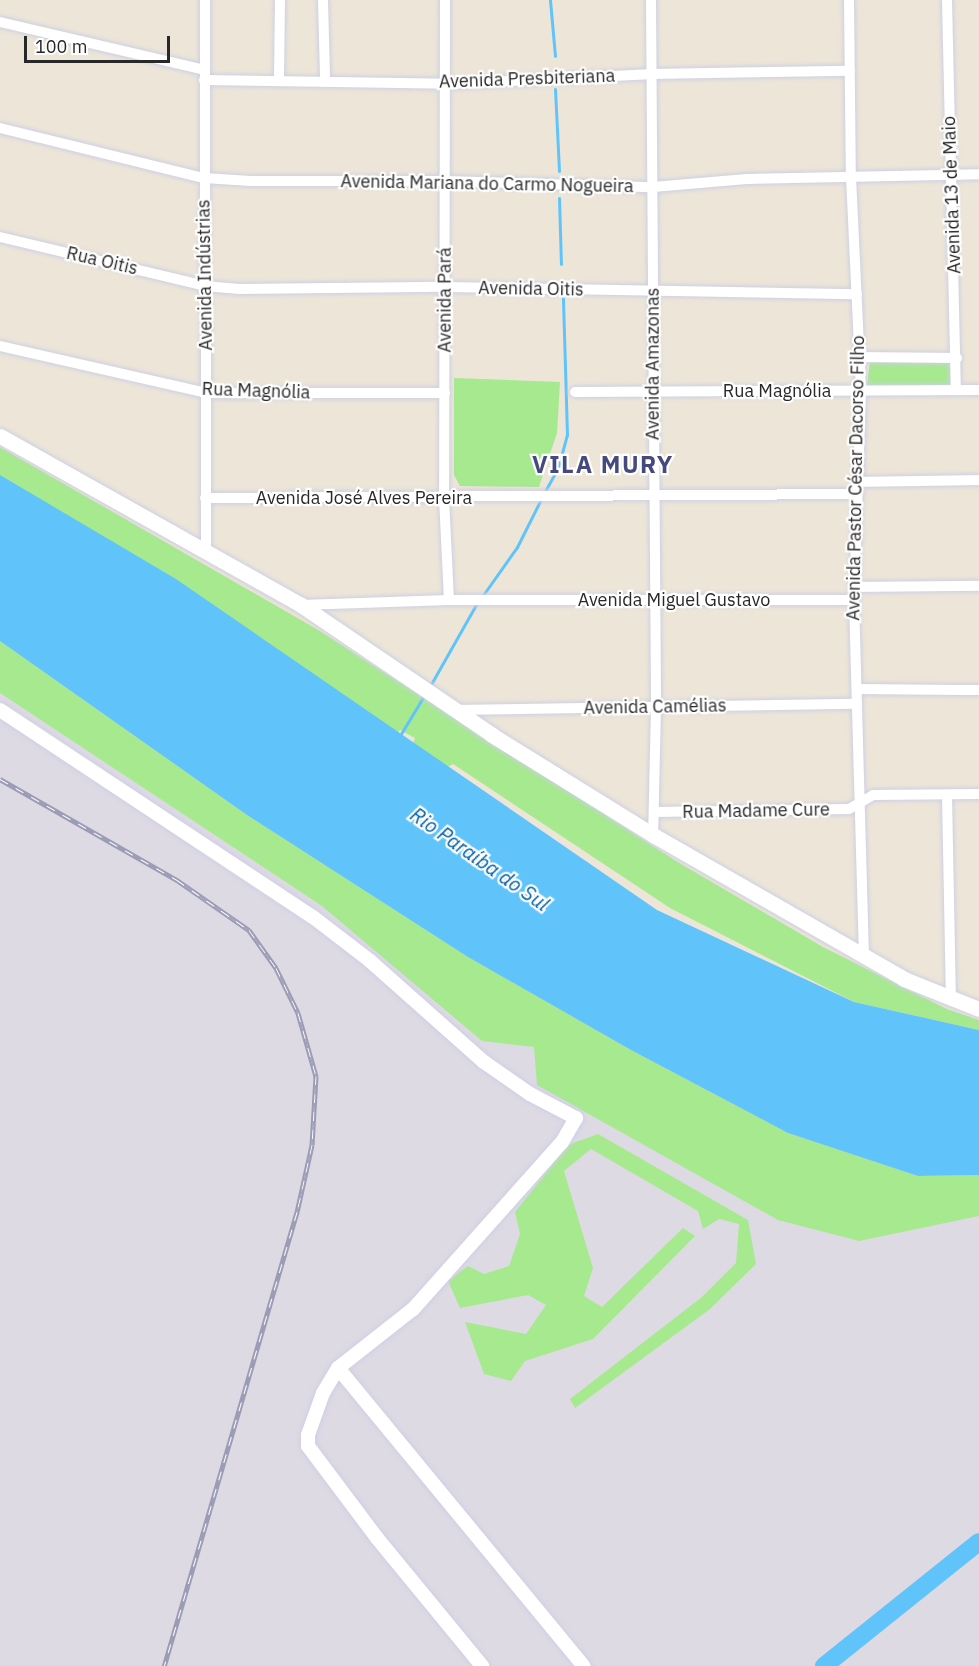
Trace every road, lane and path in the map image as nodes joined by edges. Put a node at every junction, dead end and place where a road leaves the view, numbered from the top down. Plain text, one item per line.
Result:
1 (205, 0) edge
2 (280, 0) edge
3 (323, 0) edge
4 (445, 0) edge
5 (651, 0) edge
6 (849, 0) edge
7 (947, 0) edge
8 (0, 22) edge
9 (850, 71) junction
10 (649, 74) junction
11 (204, 75) junction
12 (279, 78) junction
13 (325, 79) junction
14 (447, 84) junction
15 (0, 128) edge
16 (951, 174) junction
17 (979, 174) edge
18 (850, 177) junction
19 (204, 178) junction
20 (446, 181) junction
21 (653, 187) junction
22 (0, 237) edge
23 (205, 285) junction
24 (446, 287) junction
25 (653, 291) junction
26 (857, 294) junction
27 (0, 346) edge
28 (859, 357) junction
29 (957, 358) junction
30 (956, 390) junction
31 (979, 390) edge
32 (652, 391) junction
33 (861, 391) junction
34 (575, 392) dead end
35 (207, 393) junction
36 (445, 393) junction
37 (0, 436) edge
38 (979, 480) edge
39 (856, 482) junction
40 (856, 494) junction
41 (206, 498) junction
42 (444, 498) junction
43 (652, 498) junction
44 (206, 551) junction
45 (979, 586) edge
46 (855, 588) junction
47 (449, 600) junction
48 (654, 600) junction
49 (854, 600) junction
50 (301, 605) junction
51 (857, 689) junction
52 (979, 690) edge
53 (857, 704) junction
54 (656, 707) junction
55 (0, 710) edge
56 (454, 710) junction
57 (979, 794) edge
58 (947, 795) junction
59 (857, 806) junction
60 (655, 812) junction
61 (652, 835) junction
62 (864, 957) junction
63 (951, 1001) junction
64 (979, 1009) edge
65 (338, 1368) junction
66 (482, 1666) edge
67 (584, 1666) edge

1 - 11 street, Avenida Indústrias
2 - 12 street
3 - 13 street
4 - 14 street, Avenida Pará
5 - 10 street, Avenida Amazonas
6 - 9 street, Avenida Pastor César Dacorso Filho
7 - 16 street, Avenida 13 de Maio
8 - 11 street, Avenida Presbiteriana
9 - 10 street, Avenida Presbiteriana
9 - 18 street, Avenida Pastor César Dacorso Filho
10 - 14 street, Avenida Presbiteriana
10 - 21 street, Avenida Amazonas
11 - 12 street, Avenida Presbiteriana
11 - 19 street, Avenida Indústrias
12 - 13 street, Avenida Presbiteriana
13 - 14 street, Avenida Presbiteriana
14 - 20 street, Avenida Pará
15 - 19 street, Avenida Mariana do Carmo Nogueira
16 - 17 street, Avenida Mariana do Carmo Nogueira
16 - 18 street, Avenida Mariana do Carmo Nogueira
16 - 29 street, Avenida 13 de Maio
18 - 21 street, Avenida Mariana do Carmo Nogueira
18 - 26 street, Avenida Pastor César Dacorso Filho
19 - 20 street, Avenida Mariana do Carmo Nogueira
19 - 23 street, Avenida Indústrias
20 - 21 street, Avenida Mariana do Carmo Nogueira
20 - 24 street, Avenida Pará
21 - 25 street, Avenida Amazonas
22 - 23 street, Rua Oitis
23 - 24 street, Avenida Oitis
23 - 35 street, Avenida Indústrias
24 - 25 street, Avenida Oitis
24 - 36 street, Avenida Pará
25 - 26 street, Avenida Oitis
25 - 32 street, Avenida Amazonas
26 - 28 street, Avenida Pastor César Dacorso Filho
27 - 35 street, Rua Magnólia
28 - 29 street
28 - 33 street, Avenida Pastor César Dacorso Filho
29 - 30 street, Avenida 13 de Maio
30 - 31 street, Rua Magnólia
30 - 33 street, Rua Magnólia
32 - 33 street, Rua Magnólia
32 - 34 street, Rua Magnólia
32 - 43 street, Avenida Amazonas
33 - 39 street, Avenida Pastor César Dacorso Filho
35 - 36 street, Rua Magnólia
35 - 41 street, Avenida Indústrias
36 - 42 street, Avenida Pará
37 - 44 main road
38 - 39 street
39 - 40 street, Avenida Pastor César Dacorso Filho
40 - 43 street
40 - 46 street, Avenida Pastor César Dacorso Filho
41 - 42 street, Avenida José Alves Pereira
41 - 44 street, Avenida Indústrias
42 - 43 street, Avenida José Alves Pereira
42 - 47 street, Avenida Pará
43 - 48 street, Avenida Amazonas
44 - 50 main road
45 - 46 street
46 - 49 street, Avenida Pastor César Dacorso Filho
47 - 48 street, Avenida Miguel Gustavo
47 - 50 street
48 - 49 street, Avenida Miguel Gustavo
48 - 54 street, Avenida Amazonas
49 - 51 street, Avenida Pastor César Dacorso Filho
50 - 56 main road
51 - 52 street
51 - 53 street, Avenida Pastor César Dacorso Filho
53 - 54 street, Avenida Camélias
53 - 59 street, Avenida Pastor César Dacorso Filho
54 - 56 street, Avenida Camélias
54 - 60 street, Avenida Amazonas
55 - 65 street
56 - 61 main road
57 - 58 street
58 - 59 street
58 - 63 street
59 - 60 street, Rua Madame Cure
59 - 62 street, Avenida Pastor César Dacorso Filho
60 - 61 street, Avenida Amazonas
61 - 62 main road
62 - 63 main road
63 - 64 main road
65 - 66 street
65 - 67 street

